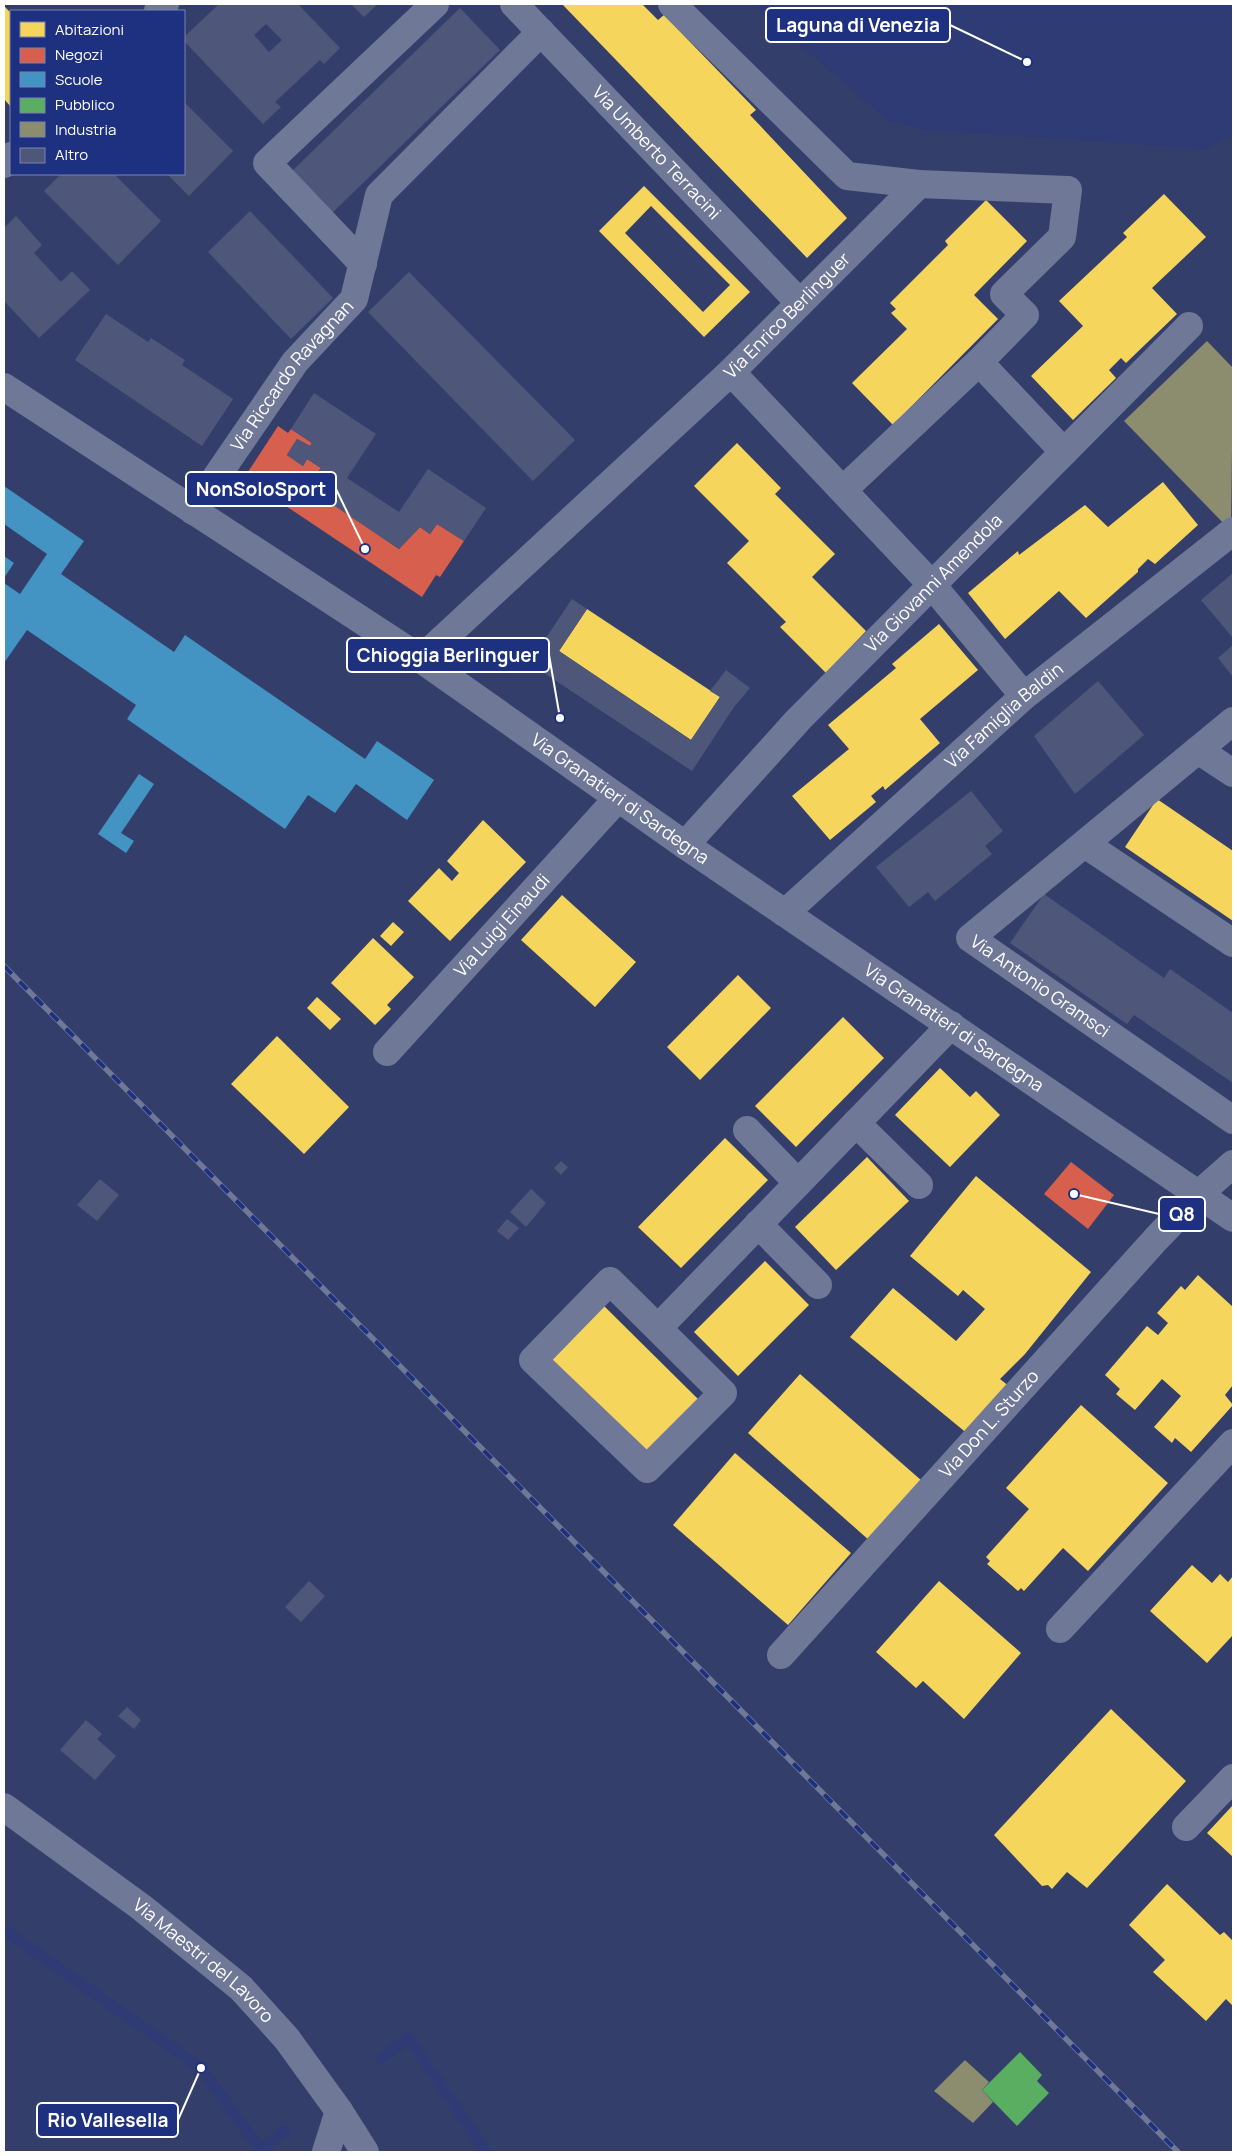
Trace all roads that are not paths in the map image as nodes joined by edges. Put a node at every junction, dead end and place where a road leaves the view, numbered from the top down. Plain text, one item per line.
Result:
1 (435, 4) edge
2 (514, 4) edge
3 (672, 4) edge
4 (541, 32) junction
5 (919, 184) junction
6 (362, 264) junction
7 (800, 303) junction
8 (1189, 326) dead end
9 (979, 362) junction
10 (731, 372) junction
11 (4, 387) edge
12 (1064, 452) junction
13 (843, 490) junction
14 (193, 511) junction
15 (1233, 531) edge
16 (932, 585) junction
17 (421, 659) junction
18 (1024, 696) junction
19 (1233, 720) edge
20 (1198, 750) junction
21 (1233, 773) edge
22 (618, 798) junction
23 (1085, 844) junction
24 (685, 845) junction
25 (785, 913) junction
26 (1233, 943) edge
27 (951, 1025) junction
28 (387, 1052) dead end
29 (1233, 1120) edge
30 (856, 1123) junction
31 (746, 1130) dead end
32 (1233, 1164) edge
33 (798, 1183) junction
34 (919, 1185) dead end
35 (1200, 1193) junction
36 (1233, 1218) edge
37 (758, 1224) junction
38 (818, 1285) dead end
39 (659, 1327) junction
40 (1233, 1443) edge
41 (1060, 1629) dead end
42 (781, 1655) dead end
43 (1233, 1778) edge
44 (4, 1807) edge
45 (1186, 1827) dead end
46 (339, 2111) junction
47 (326, 2152) edge
48 (365, 2152) edge

1 - 6 street
2 - 4 street, Via Umberto Terracini
3 - 5 street
4 - 6 street, Via Riccardo Ravagnan
4 - 7 street, Via Umberto Terracini
5 - 7 street, Via Enrico Berlinguer
5 - 9 street
6 - 14 street, Via Riccardo Ravagnan
7 - 10 street, Via Enrico Berlinguer
8 - 12 street, Via Giovanni Amendola
9 - 12 street
9 - 13 street
10 - 13 street
10 - 17 street, Via Enrico Berlinguer
11 - 14 street, Via Granatieri di Sardegna
12 - 16 street, Via Giovanni Amendola
13 - 16 street
14 - 17 street, Via Granatieri di Sardegna
15 - 18 street, Via Famiglia Baldin
16 - 18 street
16 - 24 street, Via Giovanni Amendola
17 - 22 street, Via Granatieri di Sardegna
18 - 25 street, Via Famiglia Baldin
19 - 20 street, Via Antonio Gramsci
20 - 21 street
20 - 23 street, Via Antonio Gramsci
22 - 24 street, Via Granatieri di Sardegna
22 - 28 street, Via Luigi Einaudi
23 - 26 street
23 - 29 street, Via Antonio Gramsci
24 - 25 street, Via Granatieri di Sardegna
25 - 27 street, Via Granatieri di Sardegna
27 - 30 street
27 - 35 street, Via Granatieri di Sardegna
30 - 33 street
30 - 34 street
31 - 33 street
32 - 35 street
33 - 37 street
35 - 36 street, Via Granatieri di Sardegna
35 - 42 street, Via Don L. Sturzo
37 - 38 street
37 - 39 street
39 - 39 street
40 - 41 street
43 - 45 street
44 - 46 street, Via Maestri del Lavoro
46 - 47 street
46 - 48 street, Via Maestri del Lavoro

